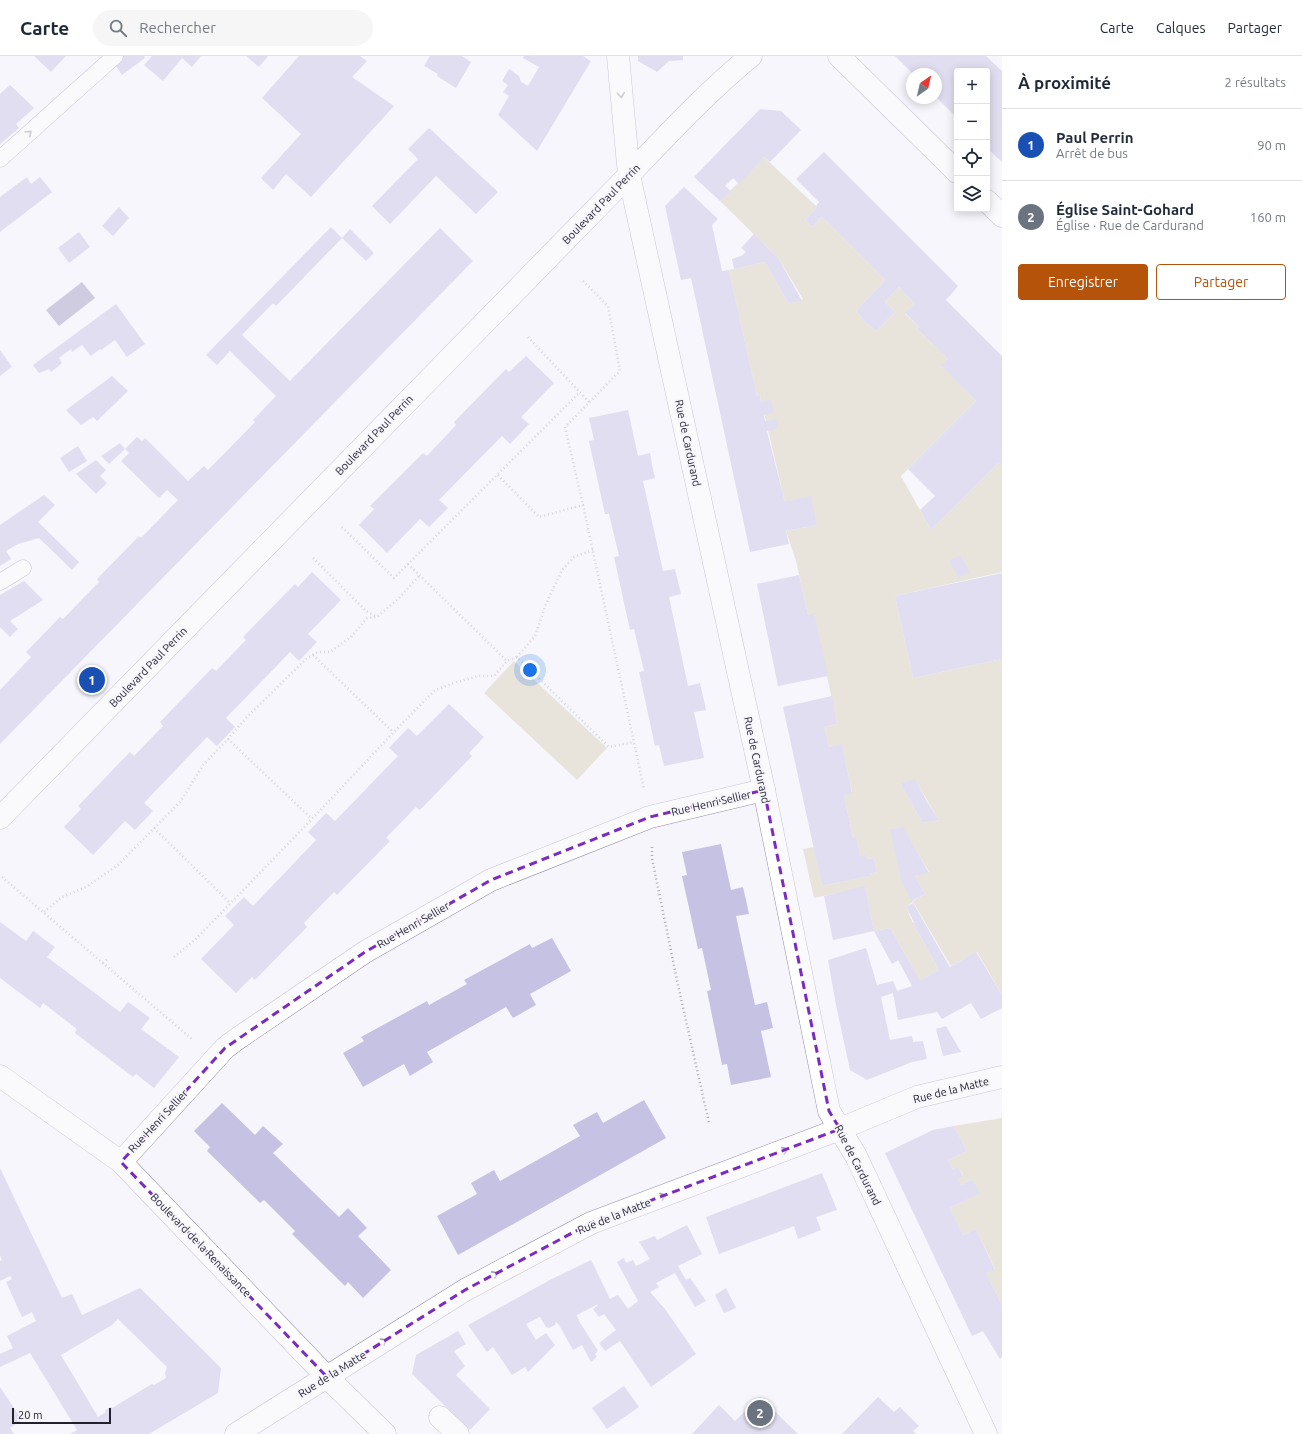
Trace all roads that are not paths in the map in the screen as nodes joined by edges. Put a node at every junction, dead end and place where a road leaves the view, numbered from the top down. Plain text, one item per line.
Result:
1 (115, 56) edge
2 (618, 56) edge
3 (751, 56) edge
4 (838, 56) edge
5 (0, 159) edge
6 (954, 169) edge
7 (629, 175) junction
8 (990, 205) edge
9 (1002, 216) edge
10 (23, 568) dead end
11 (0, 582) edge
12 (764, 790) junction
13 (0, 818) edge
14 (0, 1076) edge
15 (1002, 1078) edge
16 (840, 1130) junction
17 (121, 1162) junction
18 (327, 1377) junction
19 (236, 1434) edge
20 (385, 1434) edge
21 (986, 1434) edge

5 -> 1 lane
2 -> 7 street, Rue de Cardurand
3 - 7 street, Boulevard Paul Perrin
4 - 6 street
7 - 12 street, Rue de Cardurand
7 - 13 street, Boulevard Paul Perrin
8 - 9 street
10 - 11 lane
12 - 16 street, Rue de Cardurand
12 - 17 street, Rue Henri Sellier
14 - 17 street, Boulevard de la Renaissance
15 - 16 street, Rue de la Matte
18 -> 16 street, Rue de la Matte
16 - 21 street, Rue de Cardurand
17 - 18 street, Boulevard de la Renaissance
18 - 19 street, Rue de la Matte
18 - 20 street, Boulevard de la Renaissance

